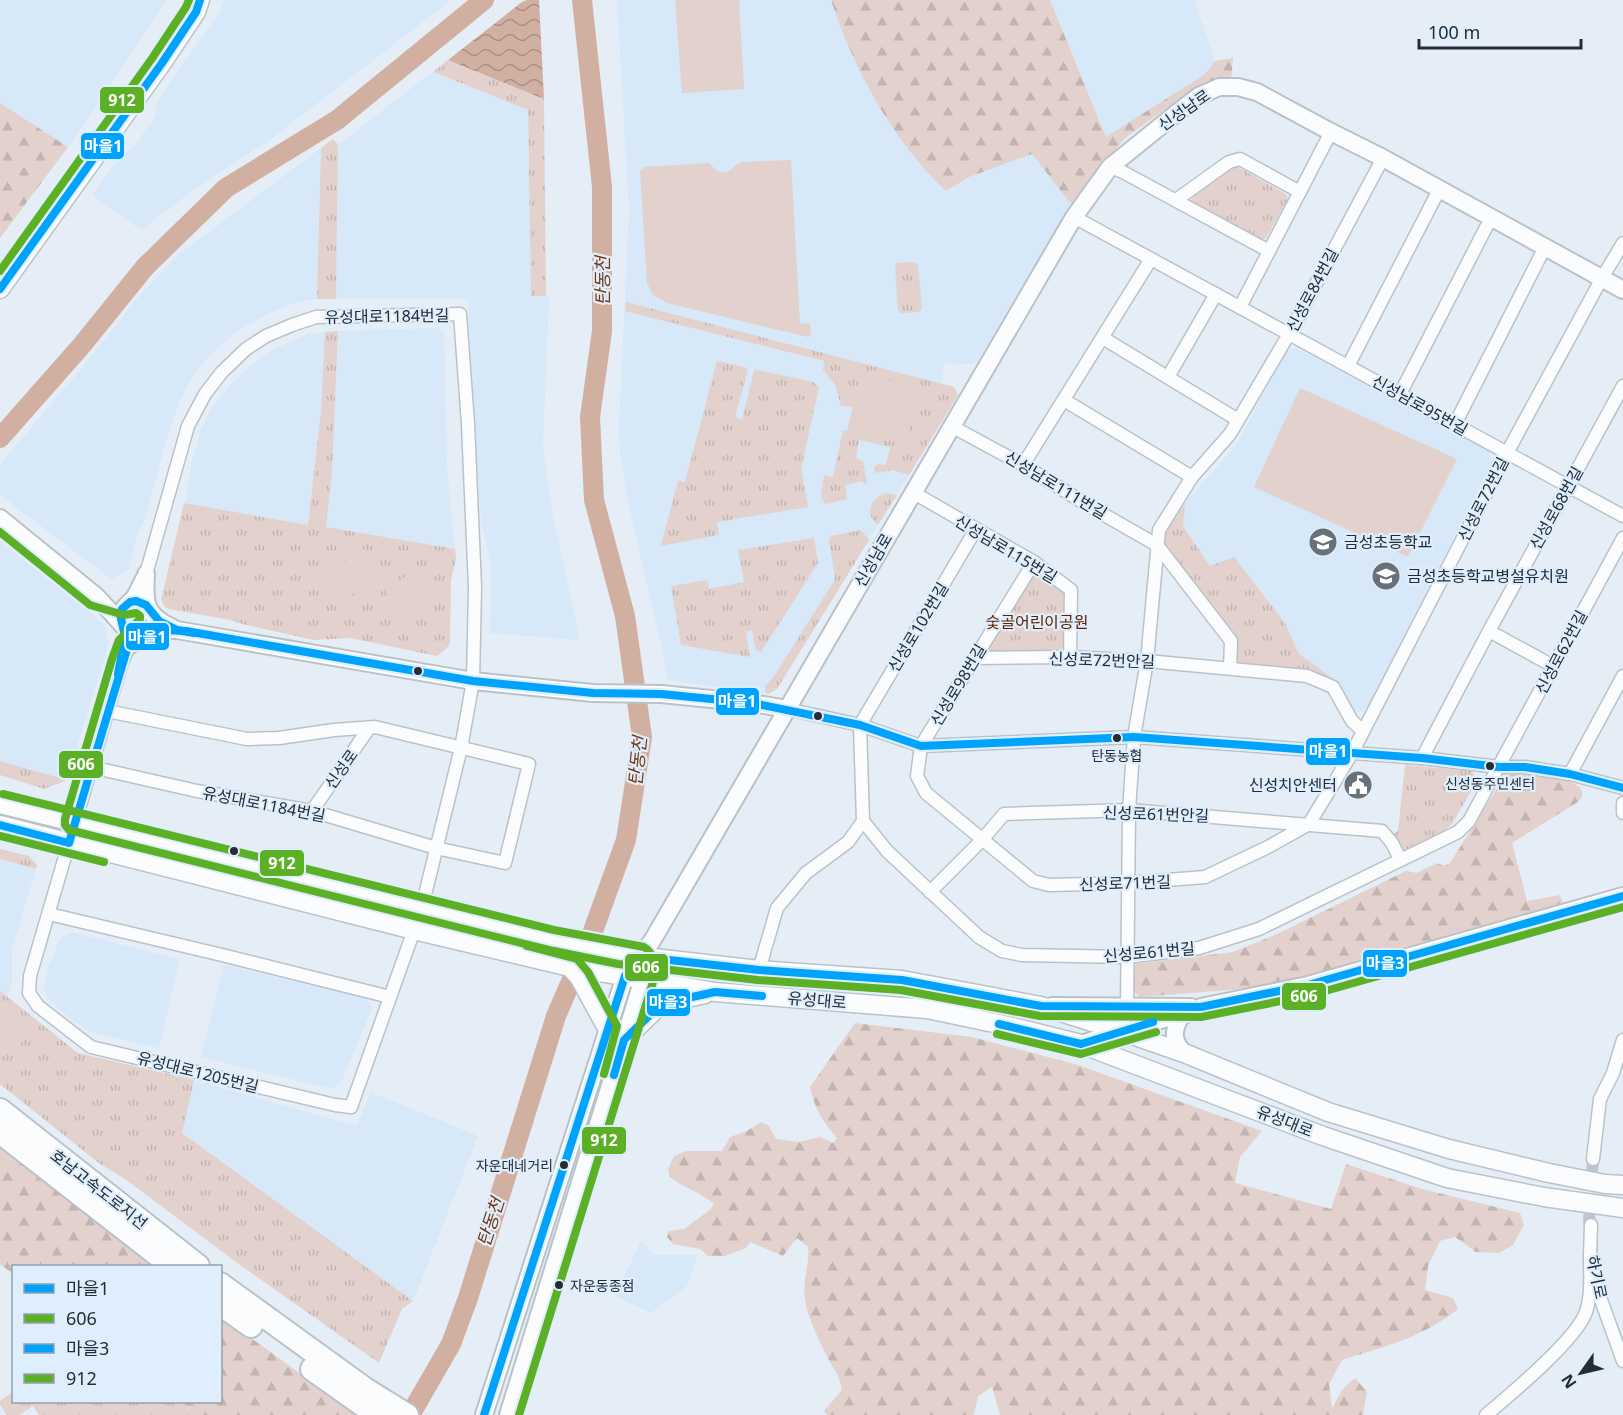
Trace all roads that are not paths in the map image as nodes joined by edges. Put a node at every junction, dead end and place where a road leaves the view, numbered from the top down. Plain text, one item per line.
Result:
1 (200, 0) edge
2 (1331, 132) junction
3 (1383, 158) junction
4 (1110, 167) junction
5 (1440, 188) junction
6 (1300, 192) junction
7 (1176, 200) junction
8 (1492, 216) junction
9 (1074, 217) junction
10 (1623, 243) edge
11 (1545, 246) junction
12 (1269, 251) junction
13 (1151, 259) junction
14 (1602, 278) junction
15 (0, 289) edge
16 (1623, 290) edge
17 (1216, 294) junction
18 (1240, 307) junction
19 (1289, 334) junction
20 (1103, 338) junction
21 (1348, 366) junction
22 (1168, 377) junction
23 (1623, 386) edge
24 (1400, 394) junction
25 (1064, 400) junction
26 (1238, 420) junction
27 (1455, 424) junction
28 (953, 426) junction
29 (1507, 453) junction
30 (1023, 465) junction
31 (1192, 477) junction
32 (1568, 486) junction
33 (914, 493) junction
34 (1623, 516) edge
35 (0, 518) edge
36 (976, 529) junction
37 (1623, 538) edge
38 (1157, 545) junction
39 (1034, 562) junction
40 (145, 580) junction
41 (102, 600) junction
42 (138, 606) junction
43 (168, 628) junction
44 (1489, 631) junction
45 (129, 638) junction
46 (1070, 657) junction
47 (974, 658) junction
48 (1147, 661) junction
49 (1553, 666) junction
50 (1230, 668) junction
51 (1623, 676) edge
52 (473, 681) junction
53 (787, 709) junction
54 (107, 711) junction
55 (860, 725) junction
56 (369, 728) junction
57 (1363, 731) junction
58 (1134, 737) junction
59 (921, 746) junction
60 (461, 748) junction
61 (1352, 753) junction
62 (1422, 758) junction
63 (91, 767) junction
64 (1499, 767) junction
65 (1570, 774) junction
66 (1623, 788) edge
67 (1623, 803) edge
68 (0, 804) edge
69 (1130, 810) junction
70 (312, 811) junction
71 (1623, 813) edge
72 (863, 821) junction
73 (75, 822) junction
74 (1309, 824) junction
75 (0, 825) edge
76 (982, 840) junction
77 (69, 843) junction
78 (436, 848) junction
79 (1400, 859) junction
80 (1129, 883) junction
81 (930, 892) junction
82 (1623, 895) edge
83 (1623, 904) edge
84 (422, 908) junction
85 (49, 914) junction
86 (414, 930) junction
87 (642, 957) junction
88 (1127, 957) junction
89 (570, 967) junction
90 (759, 970) junction
91 (618, 975) junction
92 (643, 980) junction
93 (715, 992) junction
94 (390, 997) junction
95 (1041, 1006) junction
96 (1201, 1007) junction
97 (1127, 1008) junction
98 (1180, 1017) junction
99 (607, 1028) junction
100 (1113, 1028) junction
101 (624, 1040) junction
102 (1623, 1040) edge
103 (1081, 1044) junction
104 (1184, 1053) junction
105 (0, 1110) edge
106 (0, 1132) edge
107 (1593, 1159) tunnel mouth
108 (1623, 1185) edge
109 (1623, 1208) edge
110 (1591, 1225) tunnel mouth
111 (1590, 1256) junction
112 (171, 1265) edge
113 (197, 1265) edge
114 (222, 1286) edge
115 (222, 1305) edge
116 (1623, 1361) edge
117 (361, 1395) junction
118 (377, 1415) edge
119 (407, 1415) edge
120 (484, 1415) edge
121 (508, 1415) edge
122 (1486, 1415) edge

1 - 15 main road
2 - 3 street, 신성남로
2 - 4 street, 신성남로
2 - 6 street
3 - 5 street, 신성남로
3 - 19 street, 신성로84번길
4 - 7 street
4 - 9 street, 신성남로
5 - 8 street, 신성남로
5 - 21 street
6 - 7 street
6 - 12 street
7 - 12 street
8 - 11 street, 신성남로
8 - 24 street
9 - 13 street, 신성남로95번길
9 - 28 street, 신성남로
10 - 14 street
11 - 14 street, 신성남로
11 - 27 street
12 - 18 street
13 - 17 street, 신성남로95번길
13 - 20 street
14 - 16 street, 신성남로
14 - 29 street, 신성로72번길
17 - 18 street, 신성남로95번길
17 - 22 street
18 - 19 street, 신성남로95번길
19 - 21 street, 신성남로95번길
19 - 26 street, 신성로84번길
20 - 22 street
20 - 25 street
21 - 24 street, 신성남로95번길
22 - 26 street
23 - 32 street, 신성로68번길
24 - 27 street, 신성남로95번길
25 - 30 street
25 - 31 street
26 - 31 street, 신성로84번길
27 - 29 street, 신성남로95번길
28 - 30 street, 신성남로111번길
28 - 33 street, 신성남로
29 - 32 street, 신성남로95번길
29 - 57 street, 신성로72번길
30 - 38 street, 신성남로111번길
31 - 38 street, 신성로84번길
32 - 34 street, 신성남로95번길
32 - 44 street, 신성로68번길
33 - 36 street, 신성남로115번길
33 - 53 street, 신성남로
35 - 41 street
36 - 39 street, 신성남로115번길
36 - 55 street, 신성로102번길
37 - 49 street, 신성로62번길
38 - 48 street, 신성로84번길
38 - 50 street
39 - 46 street, 신성남로115번길
39 - 47 street, 신성로98번길
40 - 41 street
40 - 42 street
40 - 43 street
40 - 52 street, 유성대로1184번길
41 - 42 street
41 - 45 street
42 - 43 street
42 - 45 street
42 - 45 street
43 - 45 street
43 - 52 street
44 - 49 street
44 - 62 street, 신성로68번길
45 - 54 street
46 - 47 street, 신성로72번안길
46 - 48 street, 신성로72번안길
47 - 59 street, 신성로98번길
48 - 50 street, 신성로72번안길
48 - 58 street, 신성로84번길
49 - 64 street, 신성로62번길
50 - 57 street, 신성로72번안길
51 - 65 street
52 - 53 street
52 - 60 street, 유성대로1184번길
53 - 55 street
53 - 87 street, 신성남로
54 - 56 street, 유성대로1184번길
54 - 63 street
55 - 59 street
55 - 72 street
56 - 60 street, 유성대로1184번길
56 - 70 street, 신성로
57 - 61 street, 신성로72번길
58 - 59 street
58 - 61 street
58 - 69 street, 신성로84번길
59 - 76 street, 신성로71번길
60 - 78 street, 유성대로1184번길
60 - 78 street, 유성대로1184번길
61 - 62 street
61 - 74 street, 신성로71번길
62 - 64 street
63 - 70 street, 유성대로1184번길
63 - 73 street
64 - 65 street
64 - 79 street, 신성로61번길
65 - 66 street
67 - 71 street
68 - 73 main road, 유성대로
69 - 74 street, 신성로61번안길
69 - 76 street, 신성로61번안길
69 - 80 street, 신성로84번길
70 - 78 street, 유성대로1184번길
72 - 81 street, 신성로61번길
72 - 90 street
73 - 77 street, 유성대로1205번길
73 - 84 main road, 유성대로
74 - 79 street, 신성로61번안길
74 - 80 street, 신성로71번길
75 - 77 main road, 유성대로
76 - 80 street, 신성로71번길
76 - 81 street, 신성로61번안길
77 - 85 street, 유성대로1205번길
77 - 86 main road, 유성대로
78 - 84 street, 유성대로1184번길
79 - 88 street, 신성로61번길
80 - 88 street, 신성로84번길
81 - 88 street, 신성로61번길
82 - 83 street
82 - 96 street
84 - 87 main road, 유성대로
85 - 94 street
85 - 94 street, 유성대로1205번길
86 - 89 main road, 유성대로
86 - 94 street, 유성대로1205번길
87 - 90 main road, 유성대로
87 - 91 street, 신성남로
87 - 92 street
88 - 97 street, 신성로84번길
89 - 91 main road, 유성대로
89 - 99 main road
90 - 95 main road, 유성대로
91 - 92 main road, 유성대로
91 - 99 street
92 - 93 main road, 유성대로
92 - 101 street
93 - 101 main road
93 - 103 main road, 유성대로
95 - 97 street
95 - 100 main road, 유성대로
96 - 97 street
96 - 98 street
97 - 100 main road
98 - 100 street
98 - 104 street
99 - 120 street
100 - 103 street
100 - 104 main road, 유성대로
101 - 121 street
102 - 107 street
103 - 109 main road, 유성대로
104 - 108 main road, 유성대로
105 - 113 highway, 호남고속도로지선
106 - 112 highway, 호남고속도로지선
110 - 111 street, 하기로
111 - 116 street, 하기로
111 - 122 street
114 - 117 highway
115 - 117 highway
117 - 118 highway
117 - 119 highway

